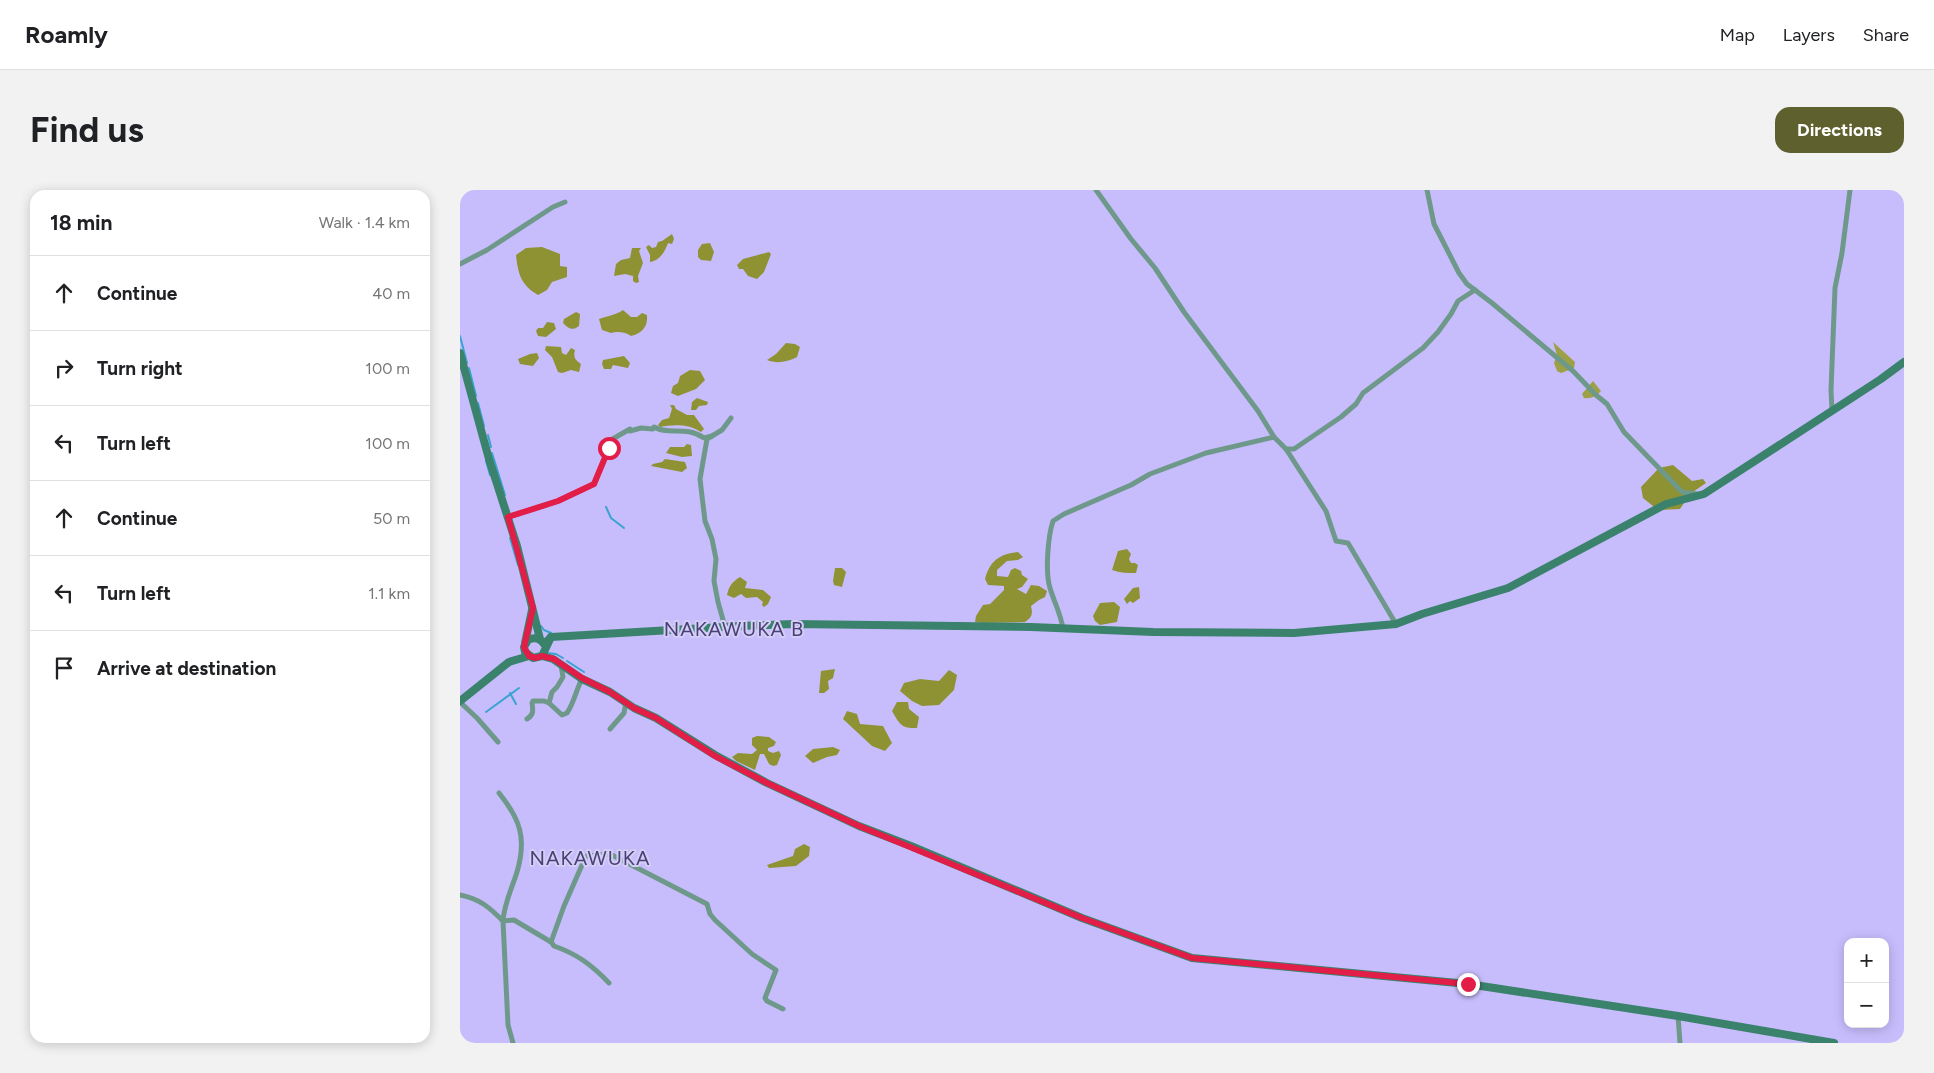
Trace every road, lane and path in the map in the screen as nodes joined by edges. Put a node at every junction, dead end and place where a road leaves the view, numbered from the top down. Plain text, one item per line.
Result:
1 (1096, 190) edge
2 (1427, 190) edge
3 (1850, 190) edge
4 (565, 202) dead end
5 (460, 264) edge
6 (1475, 290) junction
7 (460, 353) edge
8 (1904, 362) edge
9 (1832, 411) junction
10 (731, 418) dead end
11 (712, 436) junction
12 (1274, 437) junction
13 (1286, 449) junction
14 (1704, 494) junction
15 (508, 517) junction
16 (533, 608) junction
17 (1396, 624) junction
18 (725, 627) junction
19 (1063, 629) junction
20 (551, 637) junction
21 (540, 640) junction
22 (525, 645) junction
23 (529, 656) junction
24 (542, 656) junction
25 (509, 662) junction
26 (561, 664) junction
27 (582, 678) junction
28 (460, 702) edge
29 (626, 702) junction
30 (549, 703) junction
31 (528, 719) dead end
32 (610, 729) dead end
33 (498, 742) dead end
34 (499, 792) dead end
35 (460, 895) edge
36 (503, 921) junction
37 (552, 942) junction
38 (609, 983) dead end
39 (783, 1009) dead end
40 (1678, 1016) junction
41 (513, 1043) edge
42 (1680, 1043) edge
43 (1834, 1043) edge

1 - 12 street
2 - 6 street
3 - 9 street
4 - 5 street
6 - 13 street
6 - 14 street
7 - 15 main road
8 - 9 main road
9 - 14 main road
10 - 11 street
11 - 15 street
11 - 18 street
12 - 13 street
12 - 19 street
13 - 17 street
14 - 17 main road
15 - 16 main road
16 - 21 main road
16 - 22 main road
17 - 19 main road
18 - 19 main road
18 - 20 main road
20 - 21 main road
20 - 24 main road
21 - 22 main road
22 - 23 main road
22 - 25 main road
23 - 24 main road
23 - 25 main road
24 - 26 main road
25 - 28 main road
26 - 27 main road
26 - 30 street
27 - 29 main road
27 - 30 street
28 - 33 street
29 - 32 street
29 - 40 main road
30 - 31 street
34 - 36 street
35 - 36 street
36 - 37 street
36 - 41 street
37 - 38 street
37 - 39 street
40 - 42 street
40 - 43 main road

